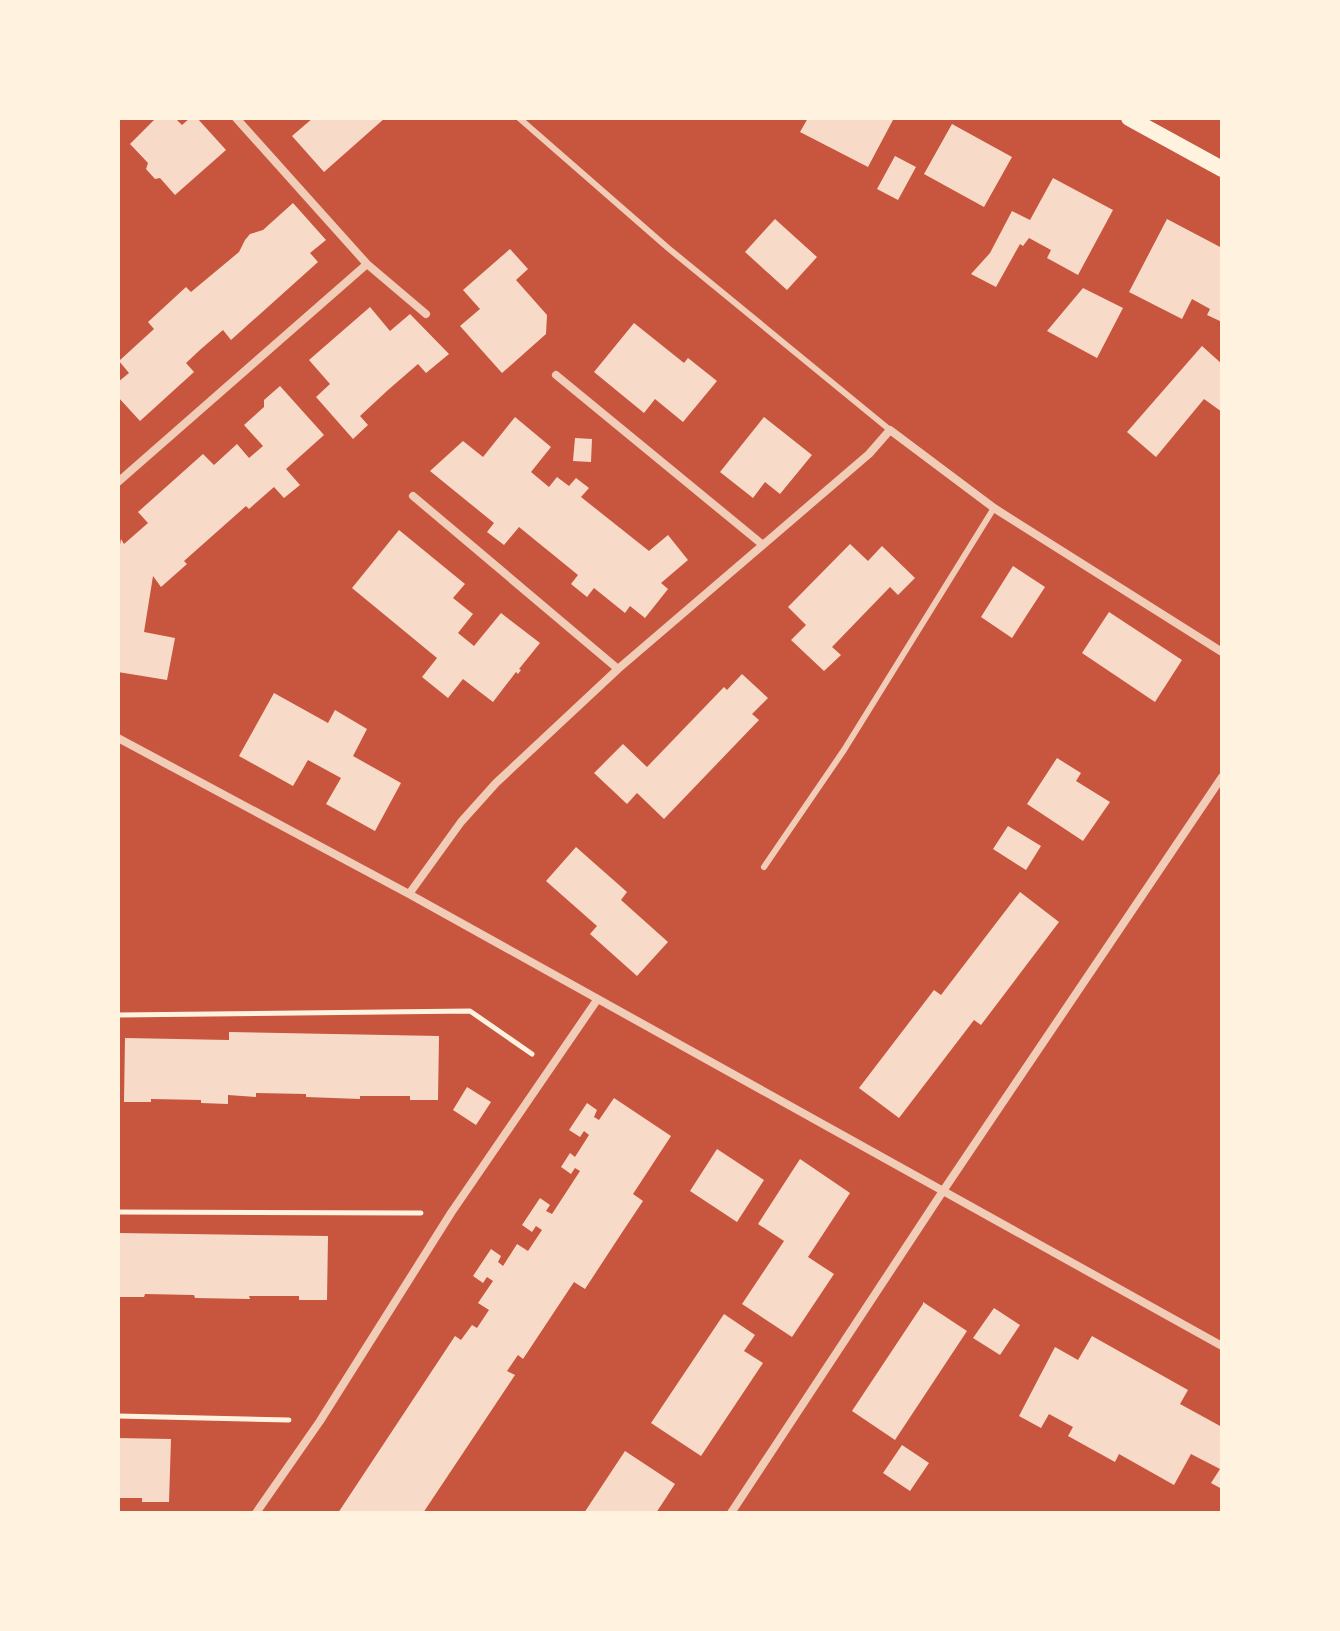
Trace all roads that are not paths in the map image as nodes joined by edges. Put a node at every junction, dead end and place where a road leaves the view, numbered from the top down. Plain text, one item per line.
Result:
1 (236, 118) edge
2 (519, 118) edge
3 (1129, 118) edge
4 (1222, 169) edge
5 (367, 264) junction
6 (426, 314) dead end
7 (556, 375) dead end
8 (890, 430) junction
9 (118, 482) edge
10 (413, 496) dead end
11 (994, 508) junction
12 (763, 545) junction
13 (1222, 652) edge
14 (618, 669) junction
15 (118, 738) edge
16 (1222, 777) edge
17 (764, 867) dead end
18 (409, 894) junction
19 (597, 1000) junction
20 (943, 1191) junction
21 (1222, 1346) edge
22 (256, 1513) edge
23 (731, 1513) edge

1 - 5 street
2 - 8 lane
3 - 4 main road
5 - 6 street
5 - 9 street
7 - 12 street
8 - 11 street
8 - 12 street
10 - 14 street
11 - 13 street
11 - 17 lane
12 - 14 street
14 - 18 street
15 - 18 street
16 - 20 street
18 - 19 street
19 - 20 street
19 - 22 street
20 - 21 street
20 - 23 street

